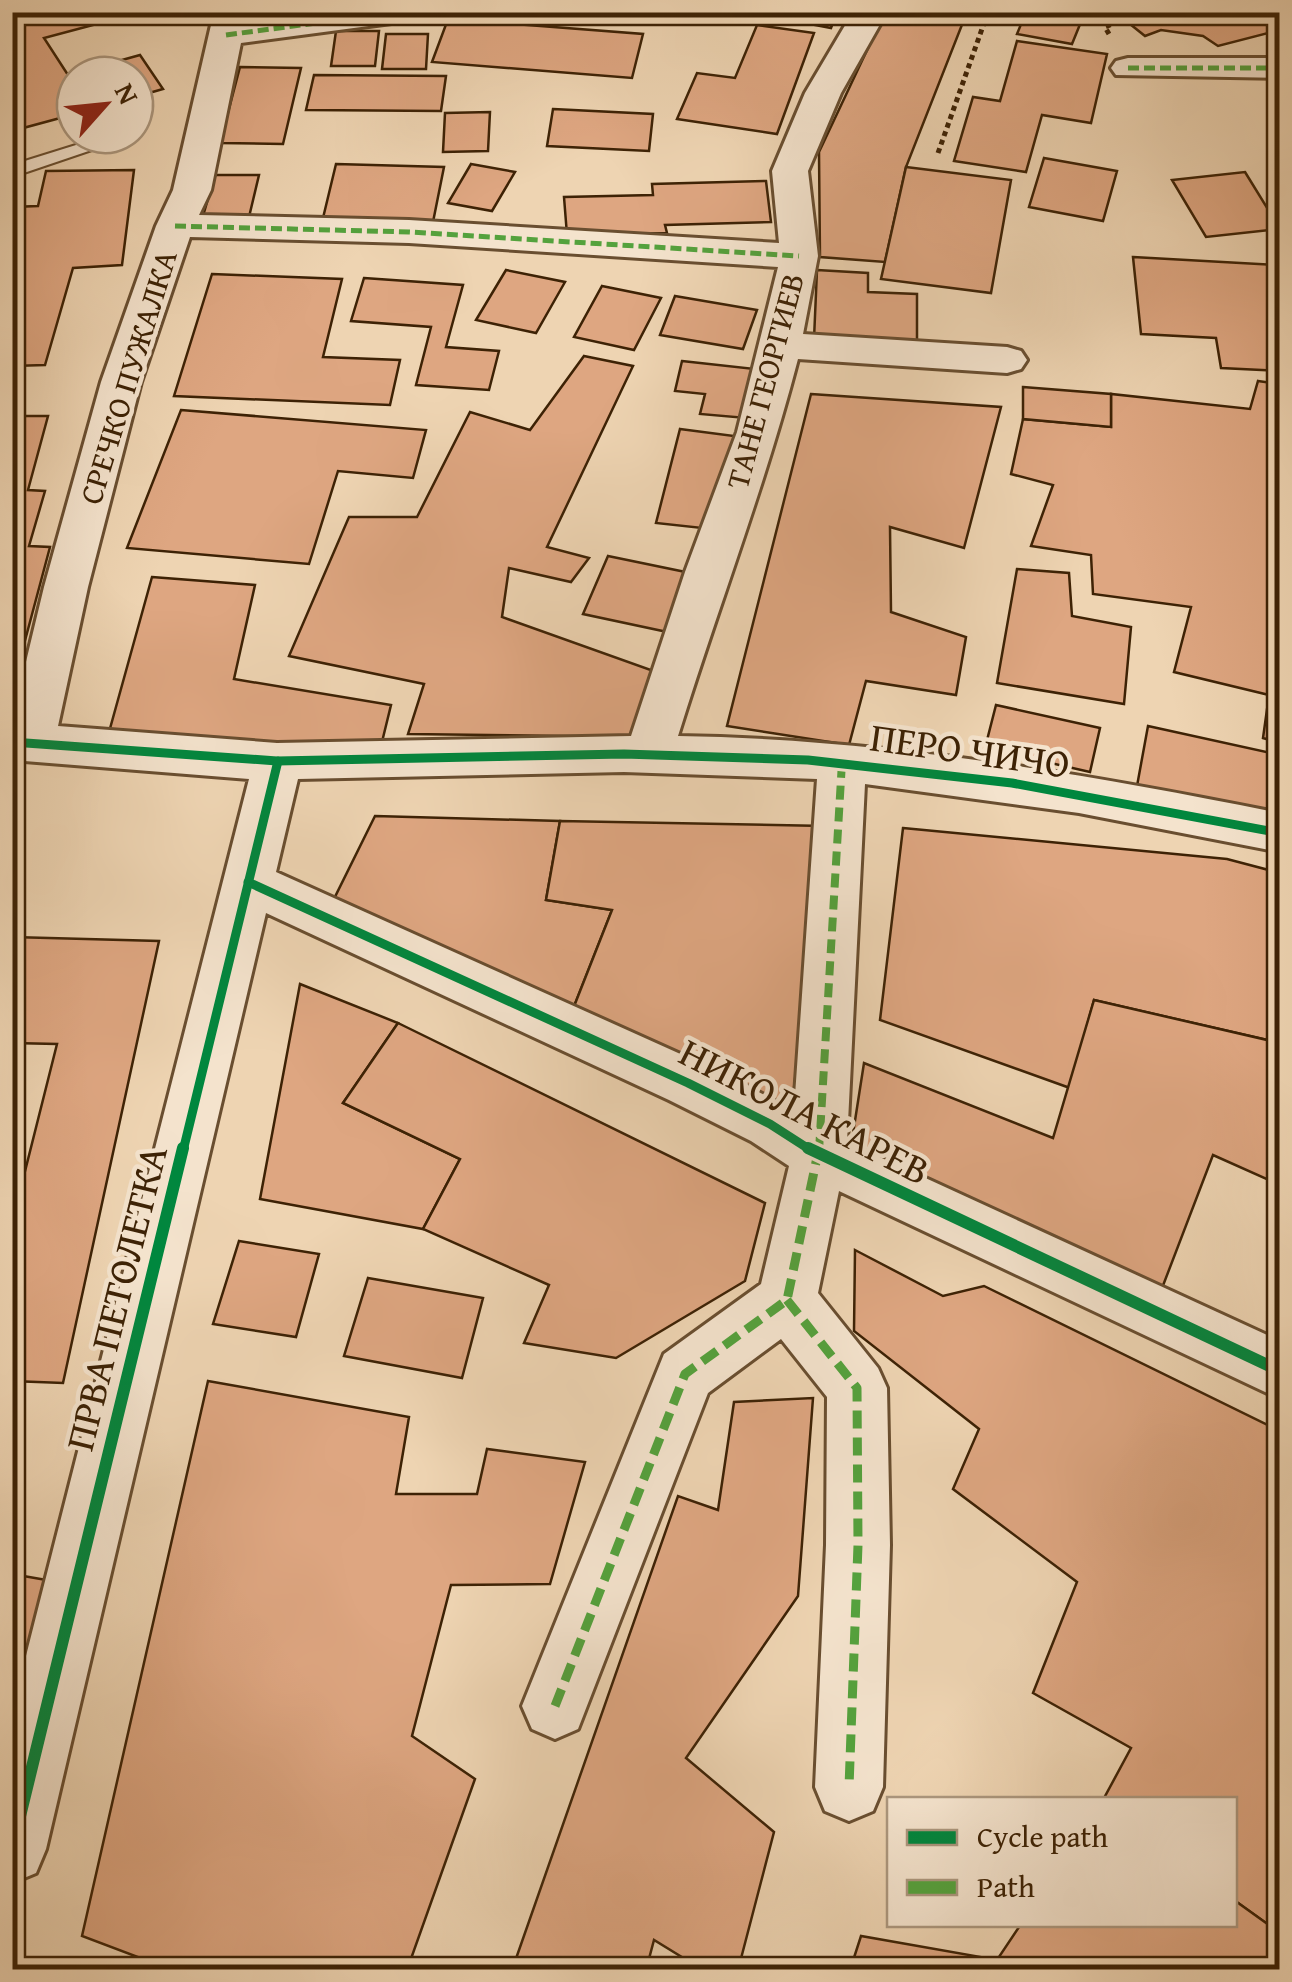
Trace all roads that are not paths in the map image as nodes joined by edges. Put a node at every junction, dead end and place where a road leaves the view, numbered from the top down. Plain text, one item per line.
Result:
1 (399, 12) edge
2 (870, 12) edge
3 (228, 24) edge
4 (1128, 68) dead end
5 (1280, 68) edge
6 (63, 155) edge
7 (12, 171) edge
8 (175, 226) junction
9 (799, 256) junction
10 (781, 344) junction
11 (1007, 360) dead end
12 (22, 743) edge
13 (648, 756) junction
14 (278, 761) junction
15 (842, 762) junction
16 (1280, 834) edge
17 (248, 882) junction
18 (819, 1154) junction
19 (788, 1300) junction
20 (1280, 1371) edge
21 (555, 1706) dead end
22 (849, 1787) dead end
23 (12, 1848) edge

1 - 3 street
2 - 9 street, ТАНЕ ГЕОРГИЕВ
3 - 8 street, СРЕЧКО ПУЖАЛКА
4 - 5 street
6 - 7 lane
8 - 9 street
8 - 12 street, СРЕЧКО ПУЖАЛКА
9 - 10 street, ТАНЕ ГЕОРГИЕВ
10 - 11 street
10 - 13 street, ТАНЕ ГЕОРГИЕВ
12 - 14 street
13 - 14 street, ПЕРО ЧИЧО
13 - 15 street, ПЕРО ЧИЧО
14 - 17 street, ПРВА ПЕТОЛЕТКА
15 - 16 street, ПЕРО ЧИЧО
15 - 18 street
17 - 18 street, НИКОЛА КАРЕВ
17 - 23 street, ПРВА ПЕТОЛЕТКА
18 - 19 street
18 - 20 street, НИКОЛА КАРЕВ
19 - 21 street
19 - 22 street

